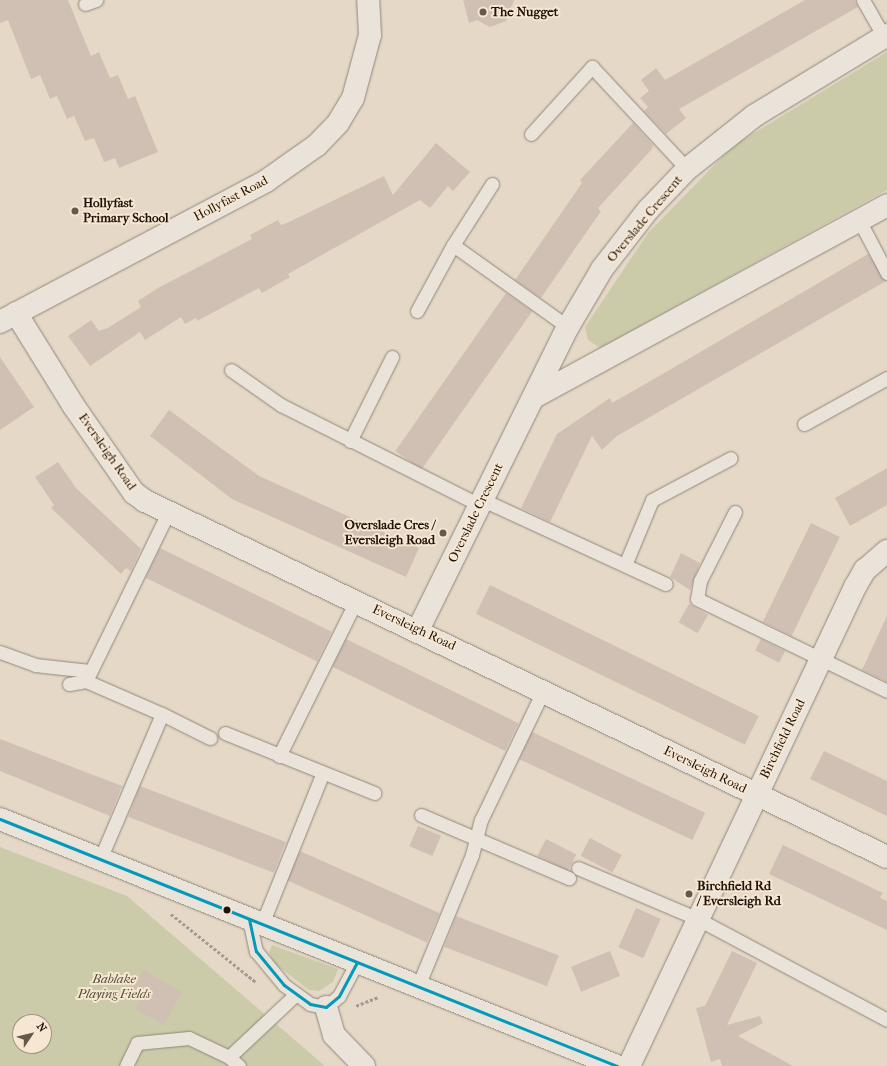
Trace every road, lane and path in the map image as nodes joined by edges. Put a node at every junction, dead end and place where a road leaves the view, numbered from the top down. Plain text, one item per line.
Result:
1 (368, 0) edge
2 (863, 0) edge
3 (885, 36) edge
4 (531, 134) dead end
5 (687, 169) junction
6 (492, 184) dead end
7 (887, 204) edge
8 (858, 220) junction
9 (453, 245) junction
10 (887, 273) edge
11 (417, 310) dead end
12 (8, 318) edge
13 (568, 327) junction
14 (392, 357) dead end
15 (231, 370) dead end
16 (887, 378) edge
17 (534, 397) junction
18 (804, 424) dead end
19 (350, 441) junction
20 (731, 458) dead end
21 (482, 502) junction
22 (735, 512) dead end
23 (168, 513) junction
24 (887, 551) edge
25 (625, 565) junction
26 (666, 584) dead end
27 (356, 601) junction
28 (418, 630) junction
29 (0, 652) edge
30 (821, 660) junction
31 (88, 676) junction
32 (69, 684) dead end
33 (543, 691) junction
34 (887, 691) edge
35 (162, 714) junction
36 (225, 733) dead end
37 (210, 738) dead end
38 (279, 756) junction
39 (322, 775) junction
40 (374, 793) dead end
41 (755, 795) junction
42 (421, 815) dead end
43 (0, 819) edge
44 (475, 838) junction
45 (101, 857) junction
46 (887, 857) edge
47 (578, 868) dead end
48 (569, 878) dead end
49 (698, 919) junction
50 (256, 922) junction
51 (357, 962) junction
52 (418, 986) junction
53 (296, 994) junction
54 (326, 1007) junction
55 (887, 1020) edge
56 (229, 1057) junction
57 (126, 1066) edge
58 (239, 1066) edge
59 (364, 1066) edge
60 (617, 1066) edge
61 (629, 1066) edge

1 - 12 street, Hollyfast Road
2 - 3 lane
3 - 5 street, Overslade Crescent
4 - 5 lane
5 - 13 street, Overslade Crescent
6 - 9 lane
7 - 8 street
8 - 10 lane
8 - 17 street
9 - 11 lane
9 - 13 lane
12 - 23 street, Eversleigh Road
13 - 17 street, Overslade Crescent
14 - 19 lane
15 - 19 lane
16 - 18 lane
17 - 21 street, Overslade Crescent
19 - 21 lane
20 - 25 lane
21 - 25 lane
21 - 28 street, Overslade Crescent
22 - 30 lane
23 - 27 street, Eversleigh Road
23 - 31 lane
24 - 30 street, Birchfield Road
25 - 26 lane
27 - 28 street, Eversleigh Road
27 - 38 lane
28 - 33 street, Eversleigh Road
29 - 31 lane
30 - 34 lane
30 - 41 street, Birchfield Road
31 - 32 lane
31 - 35 lane
33 - 41 street, Eversleigh Road
33 - 44 lane
35 - 37 lane
35 - 45 lane
36 - 38 lane
38 - 39 lane
39 - 40 lane
39 - 50 lane
41 - 46 street, Eversleigh Road
41 - 49 street, Birchfield Road
42 - 44 lane
43 - 45 street
44 - 48 lane
44 - 52 lane
45 - 50 street
47 - 49 lane
49 - 55 lane
49 - 61 street, Birchfield Road
50 - 51 street
50 - 53 lane
51 - 52 street
51 - 54 lane
52 - 60 street
53 - 54 lane
53 - 56 lane
54 - 59 street
56 - 57 lane
56 - 58 lane

